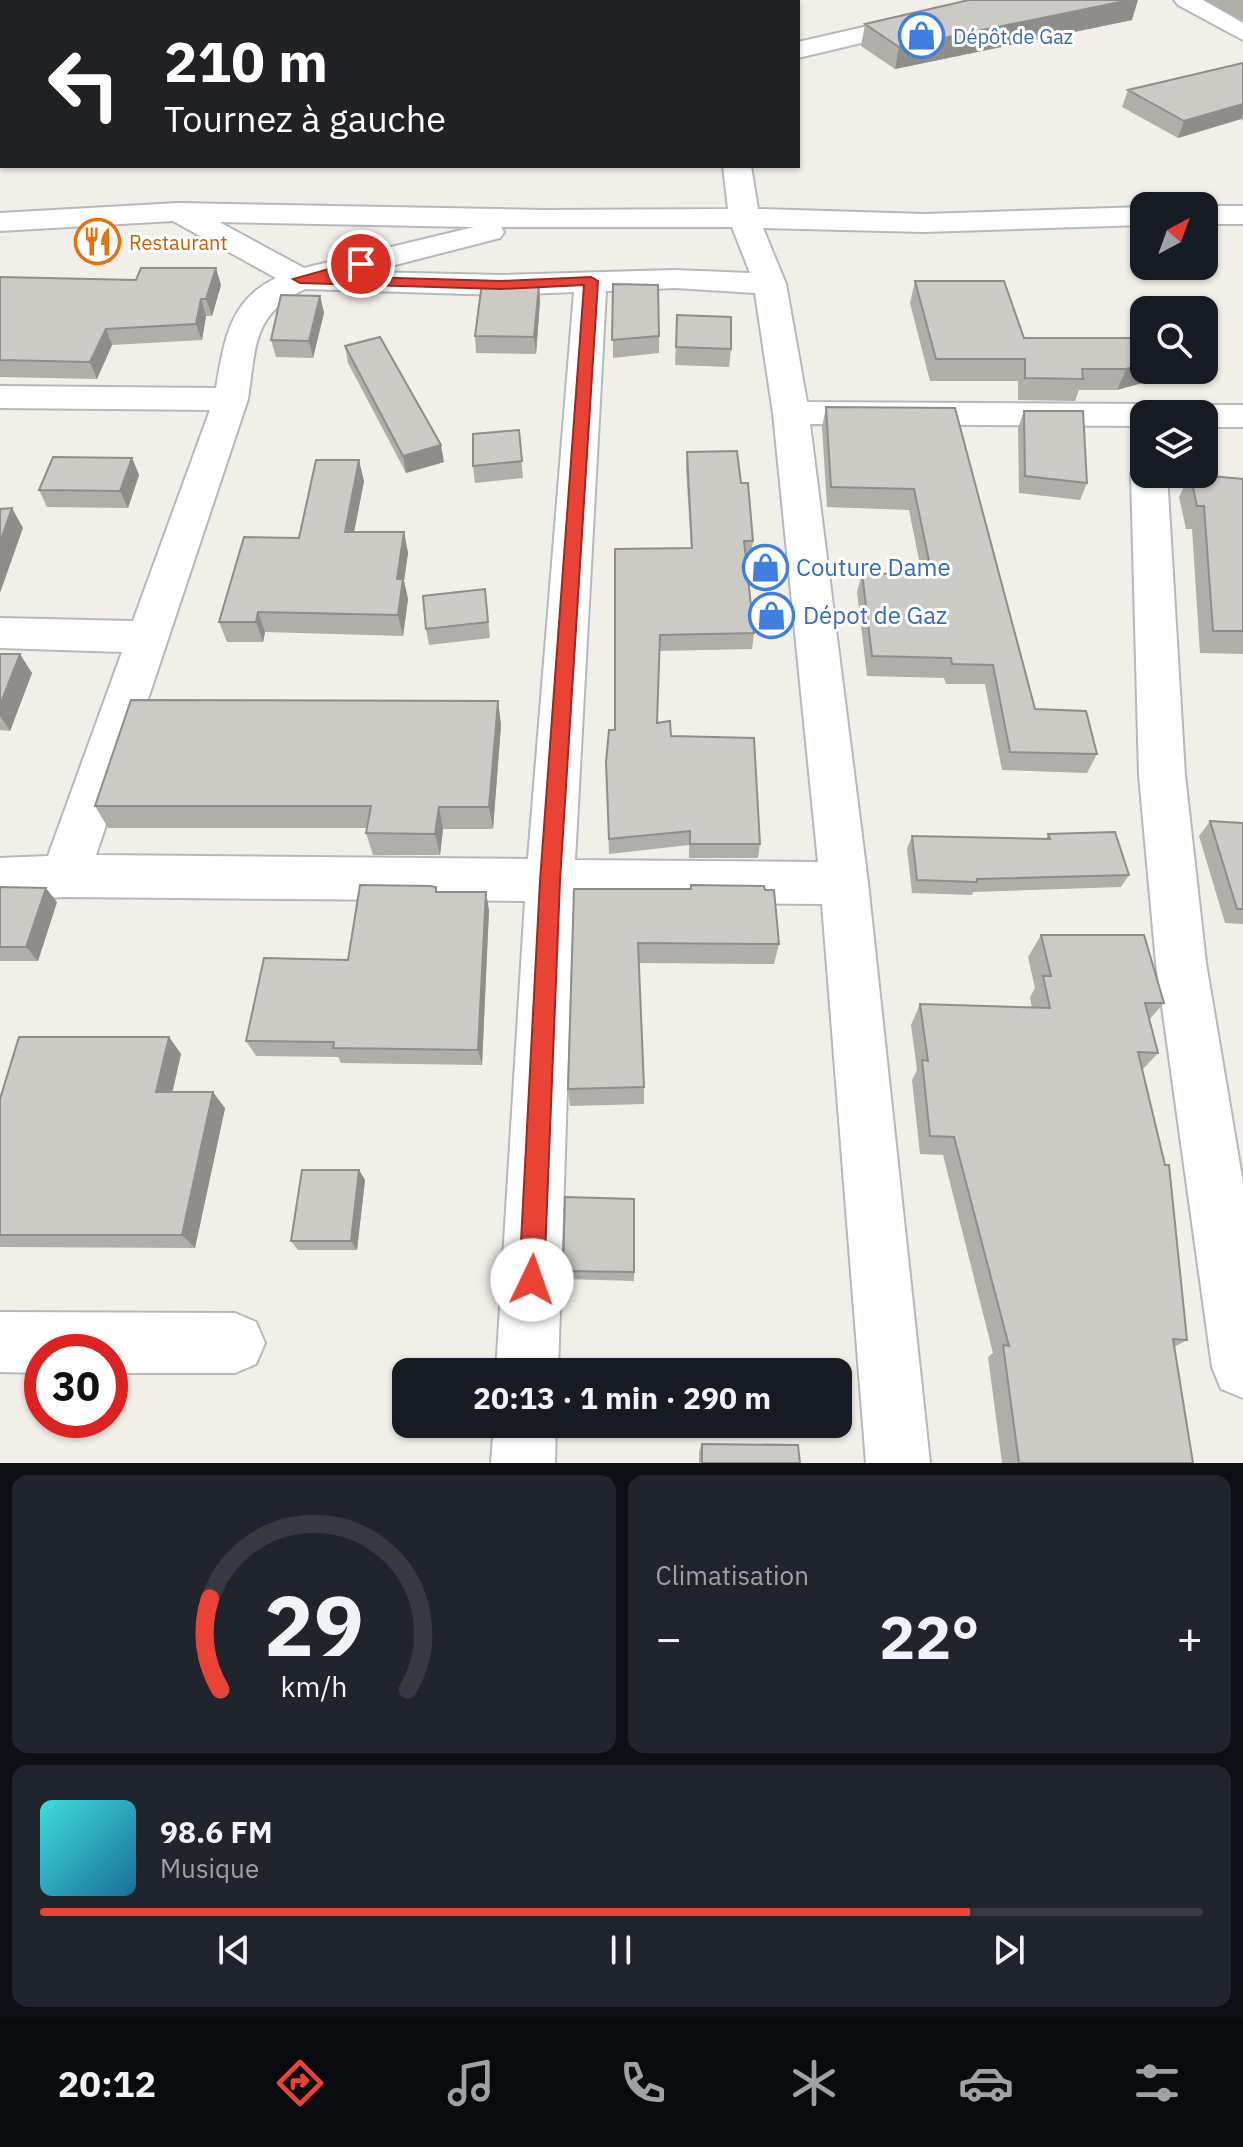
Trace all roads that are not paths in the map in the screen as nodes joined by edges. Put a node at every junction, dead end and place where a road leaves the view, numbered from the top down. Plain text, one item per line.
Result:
1 (1013, 0) edge
2 (1186, 0) edge
3 (1243, 33) edge
4 (800, 50) edge
5 (737, 168) edge
6 (178, 212) junction
7 (1218, 215) edge
8 (1243, 215) edge
9 (1130, 216) edge
10 (744, 218) junction
11 (544, 219) junction
12 (0, 222) edge
13 (300, 279) junction
14 (591, 281) junction
15 (770, 284) junction
16 (0, 397) edge
17 (231, 399) junction
18 (791, 413) junction
19 (1130, 415) edge
20 (1218, 416) edge
21 (1243, 416) edge
22 (1150, 488) edge
23 (0, 633) edge
24 (146, 637) junction
25 (65, 876) junction
26 (0, 879) edge
27 (550, 881) junction
28 (844, 883) junction
29 (0, 1342) edge
30 (235, 1343) dead end
31 (528, 1358) edge
32 (1243, 1367) edge
33 (524, 1438) edge
34 (523, 1463) edge
35 (898, 1463) edge

1 - 4 street
2 - 3 street
5 - 10 street
6 - 11 street
6 - 12 street
6 - 13 street
7 - 8 street
9 - 10 street
10 - 11 street
10 - 15 street
11 - 13 street
13 - 14 street
13 - 17 street
14 - 15 street
14 - 27 street
15 - 18 street
16 - 17 street
17 - 24 street
18 - 19 street
18 - 28 street
20 - 21 street
22 - 32 street
23 - 24 street
24 - 25 street
25 - 26 street
25 - 27 street
27 - 28 street
27 - 31 street
28 - 35 street
29 - 30 street
33 - 34 street

